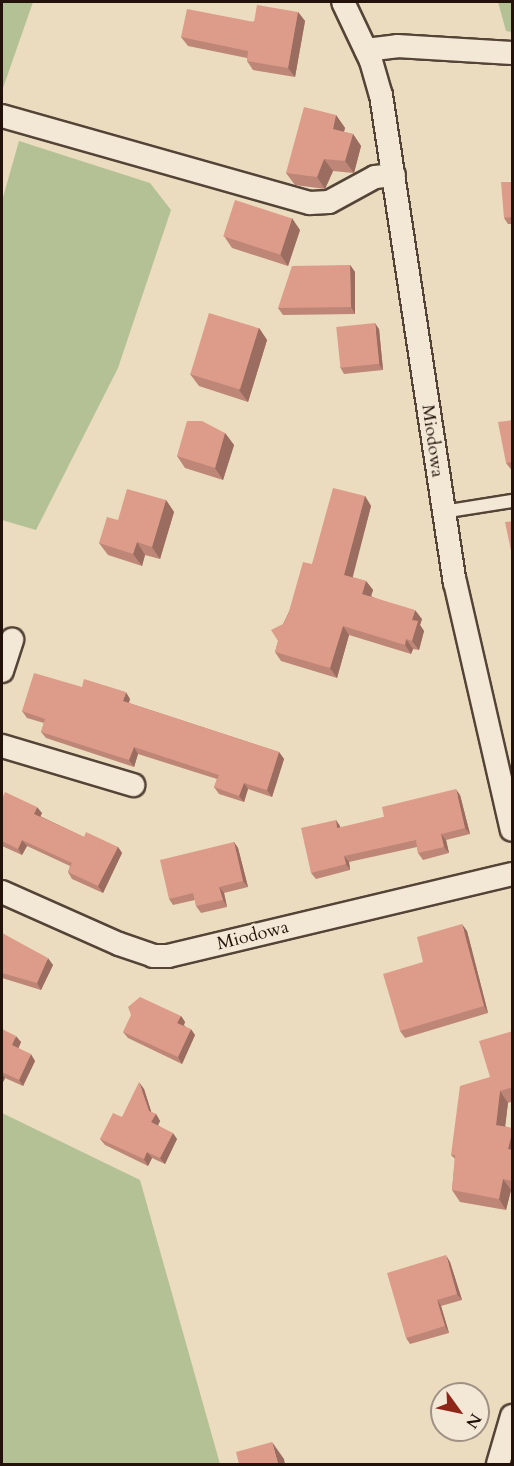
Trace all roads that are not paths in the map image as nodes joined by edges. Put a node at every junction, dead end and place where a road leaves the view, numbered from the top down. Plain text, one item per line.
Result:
1 (343, 2) edge
2 (366, 50) junction
3 (513, 53) edge
4 (2, 116) edge
5 (394, 175) junction
6 (513, 501) edge
7 (443, 512) junction
8 (12, 640) dead end
9 (2, 671) edge
10 (2, 746) edge
11 (133, 784) dead end
12 (513, 830) edge
13 (513, 874) edge
14 (2, 892) edge
15 (513, 1416) edge
16 (498, 1464) edge

1 - 2 street, Miodowa
2 - 3 street
2 - 5 street, Miodowa
4 - 5 street
5 - 7 street, Miodowa
6 - 7 lane
7 - 12 street, Miodowa
8 - 9 street
10 - 11 street
13 - 14 street, Miodowa
15 - 16 street

